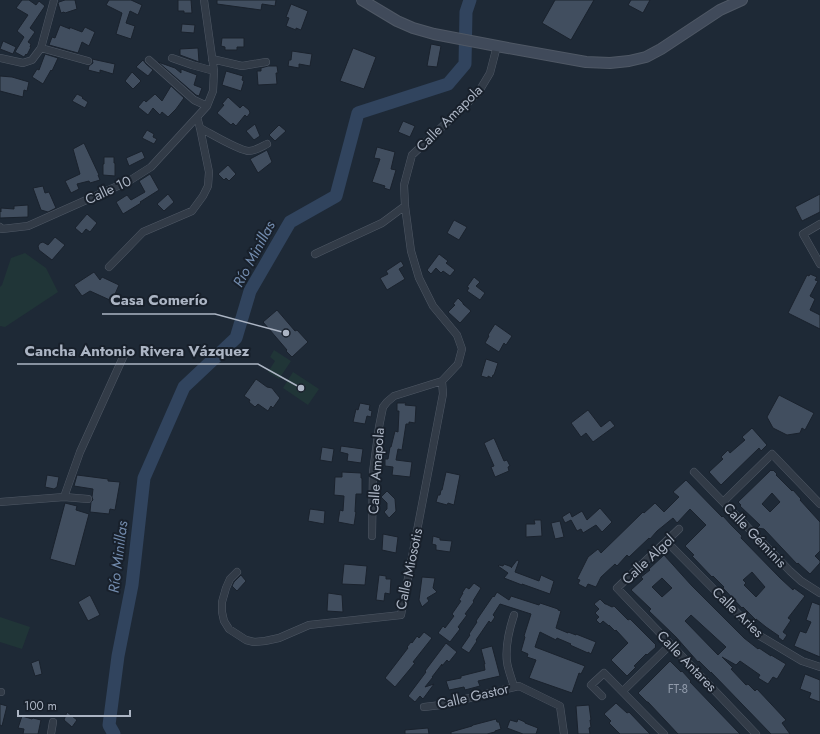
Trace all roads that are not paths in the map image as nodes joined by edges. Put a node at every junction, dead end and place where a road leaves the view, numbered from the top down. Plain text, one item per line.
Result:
1 (54, 0) edge
2 (204, 0) edge
3 (362, 0) edge
4 (742, 0) edge
5 (497, 46) junction
6 (41, 48) junction
7 (0, 58) edge
8 (172, 58) dead end
9 (212, 59) junction
10 (149, 60) dead end
11 (88, 61) dead end
12 (266, 62) dead end
13 (214, 71) junction
14 (207, 106) junction
15 (197, 117) junction
16 (200, 128) junction
17 (267, 144) dead end
18 (405, 206) junction
19 (820, 224) edge
20 (0, 227) edge
21 (315, 254) dead end
22 (820, 264) edge
23 (109, 267) dead end
24 (125, 353) dead end
25 (442, 381) junction
26 (694, 472) dead end
27 (64, 497) junction
28 (88, 499) dead end
29 (0, 502) edge
30 (723, 502) junction
31 (820, 504) edge
32 (679, 529) dead end
33 (372, 536) dead end
34 (667, 542) junction
35 (237, 572) dead end
36 (617, 588) joint
37 (820, 593) edge
38 (514, 615) dead end
39 (670, 645) junction
40 (820, 667) edge
41 (514, 687) junction
42 (623, 691) junction
43 (602, 696) dead end
44 (424, 707) dead end
45 (54, 722) dead end
46 (50, 734) edge
47 (564, 734) edge
48 (664, 734) edge
49 (756, 734) edge

1 - 6 street
2 - 9 street, Calle 10
3 - 5 street
4 - 5 street
5 - 18 street, Calle Amapola
6 - 7 street
6 - 11 street
8 - 13 street
9 - 12 street
9 - 13 street, Calle 10
10 - 14 street
13 - 14 street, Calle 10
14 - 15 street, Calle 10
15 - 16 street
15 - 20 street, Calle 10
16 - 17 street
16 - 23 street
18 - 21 street
18 - 25 street, Calle Amapola
19 - 22 street
24 - 27 street
25 - 33 street, Calle Amapola
25 - 35 street, Calle Miosotis
26 - 30 street, Calle Géminis
27 - 28 street
27 - 29 street
30 - 31 street
30 - 37 street, Calle Géminis
32 - 34 street, Calle Algol
34 - 36 street, Calle Algol
34 - 40 street, Calle Aries
36 - 39 street, Calle Antares
38 - 41 street
39 - 42 street
39 - 49 street, Calle Antares
41 - 44 street, Calle Gastor
41 - 47 street, Calle Gastor
42 - 43 street
42 - 48 street
45 - 46 street

